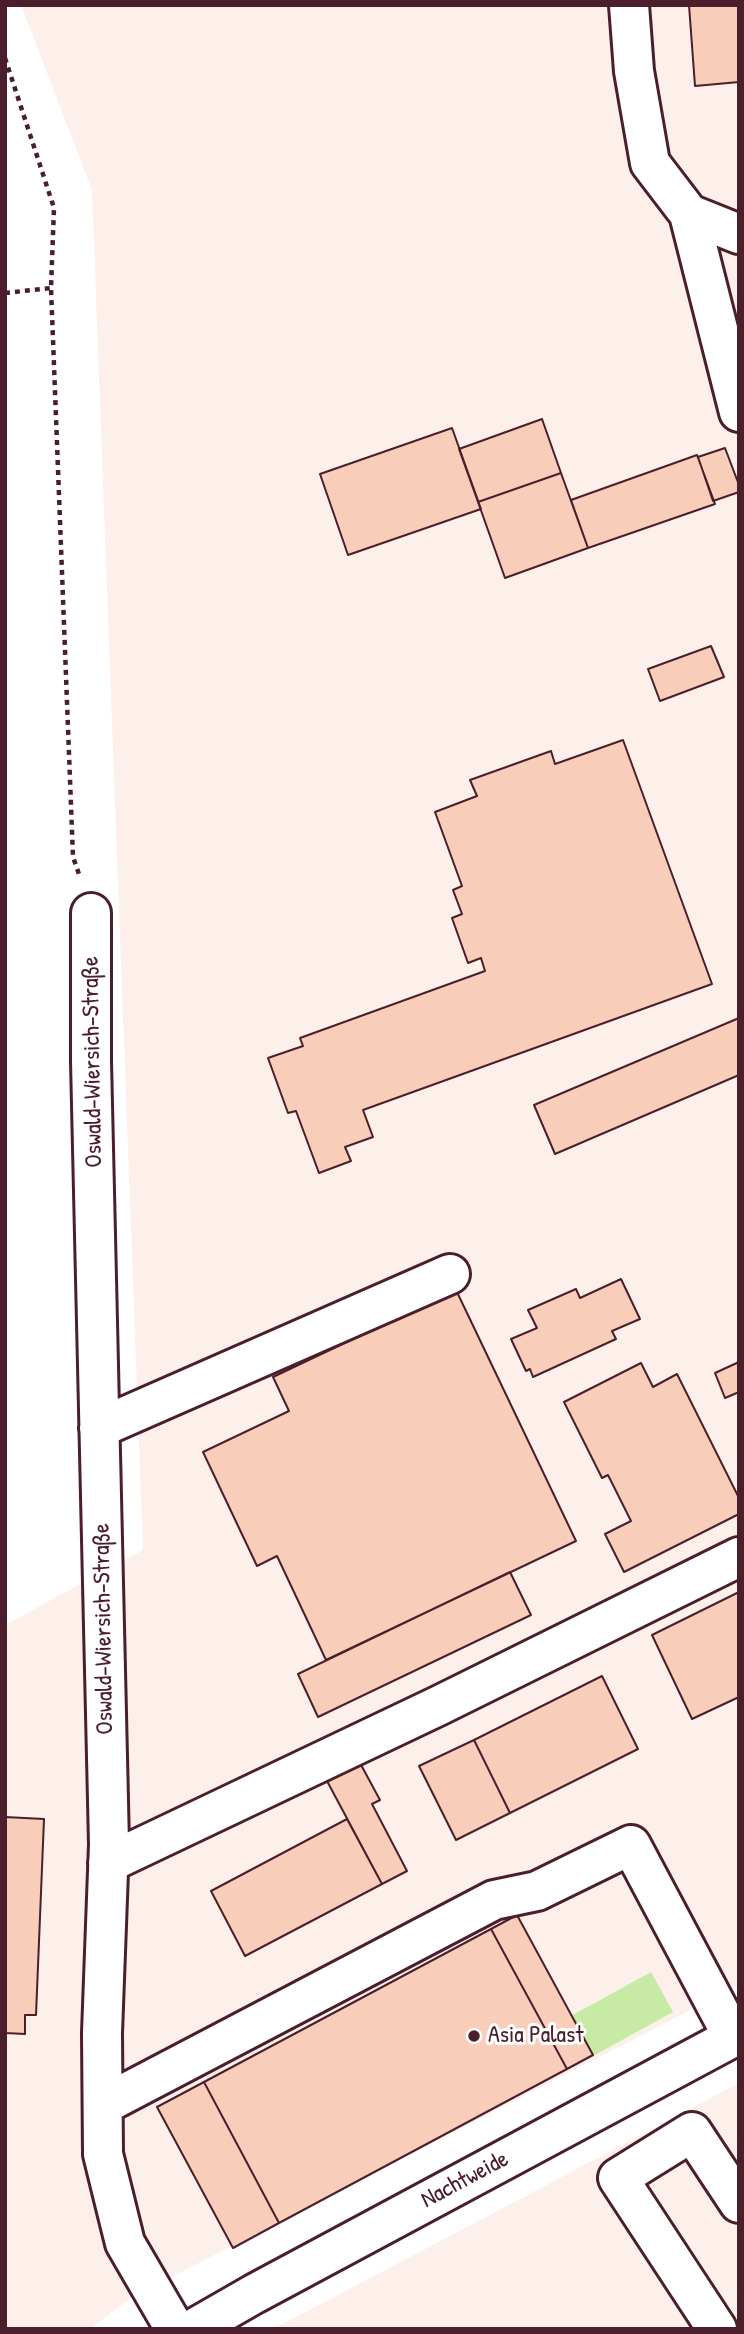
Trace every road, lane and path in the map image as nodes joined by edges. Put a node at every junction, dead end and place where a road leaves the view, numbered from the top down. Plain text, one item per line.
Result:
1 (629, 5) edge
2 (5, 58) edge
3 (689, 214) junction
4 (739, 234) edge
5 (51, 288) junction
6 (5, 293) edge
7 (739, 412) edge
8 (91, 913) joint
9 (450, 1274) dead end
10 (99, 1428) junction
11 (739, 1557) edge
12 (108, 1863) junction
13 (736, 2035) edge
14 (103, 2105) junction
15 (739, 2203) edge
16 (175, 2329) edge
17 (194, 2329) edge
18 (717, 2329) edge

1 - 3 street
2 - 5 path
3 - 4 street
3 - 7 street
5 - 6 path
5 - 8 path
8 - 10 street, Oswald-Wiersich-Straße
9 - 10 street
10 - 12 street, Oswald-Wiersich-Straße
11 - 12 street
12 - 14 street, Oswald-Wiersich-Straße
13 - 14 street
13 - 17 street, Nachtweide
14 - 16 street, Oswald-Wiersich-Straße
15 - 18 street

